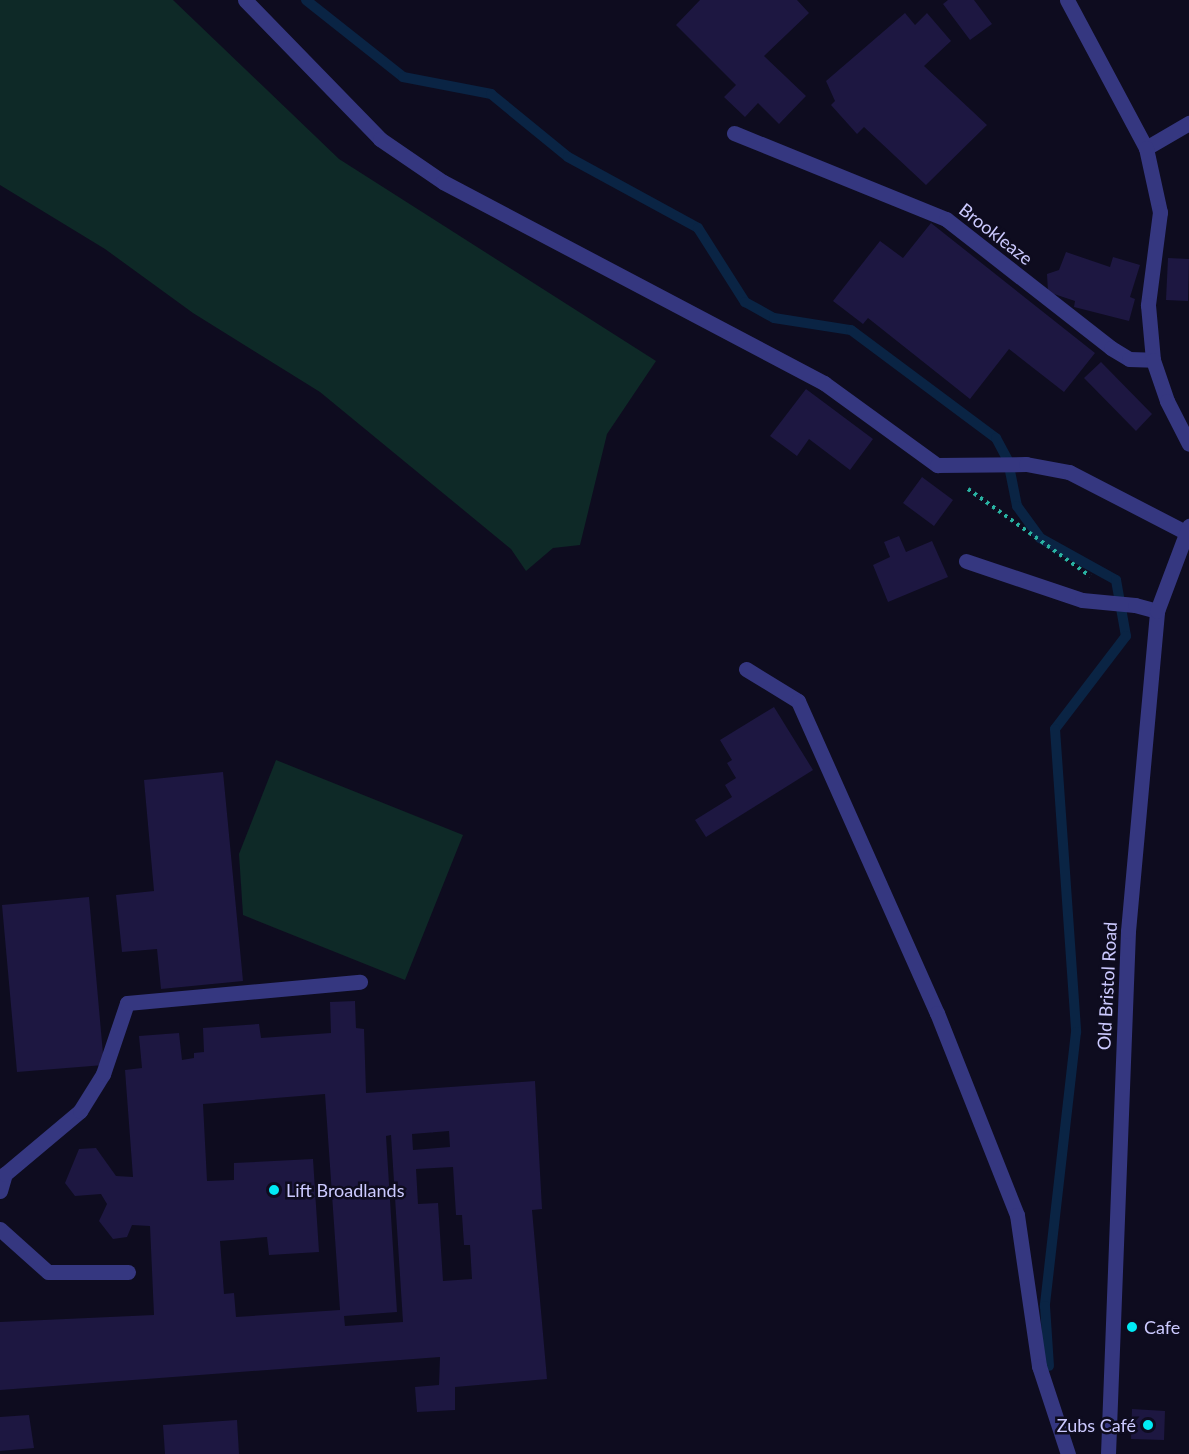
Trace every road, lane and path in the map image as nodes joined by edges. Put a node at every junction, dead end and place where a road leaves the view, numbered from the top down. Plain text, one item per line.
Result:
1 (245, 0) edge
2 (1067, 0) edge
3 (1189, 123) edge
4 (734, 134) dead end
5 (1146, 148) junction
6 (1153, 360) junction
7 (1189, 444) edge
8 (937, 465) junction
9 (1188, 530) edge
10 (966, 561) dead end
11 (1097, 601) junction
12 (1157, 611) junction
13 (746, 669) dead end
14 (360, 982) dead end
15 (0, 1191) edge
16 (0, 1229) edge
17 (128, 1272) dead end
18 (1068, 1454) edge
19 (1108, 1454) edge

1 - 8 street
2 - 5 street
3 - 5 street
4 - 6 street, Brookleaze
5 - 6 street
6 - 7 street
8 - 9 street
8 - 11 path
9 - 12 street, Old Bristol Road
10 - 11 street
11 - 12 street
12 - 19 street, Old Bristol Road
13 - 18 street
14 - 15 street
16 - 17 street

